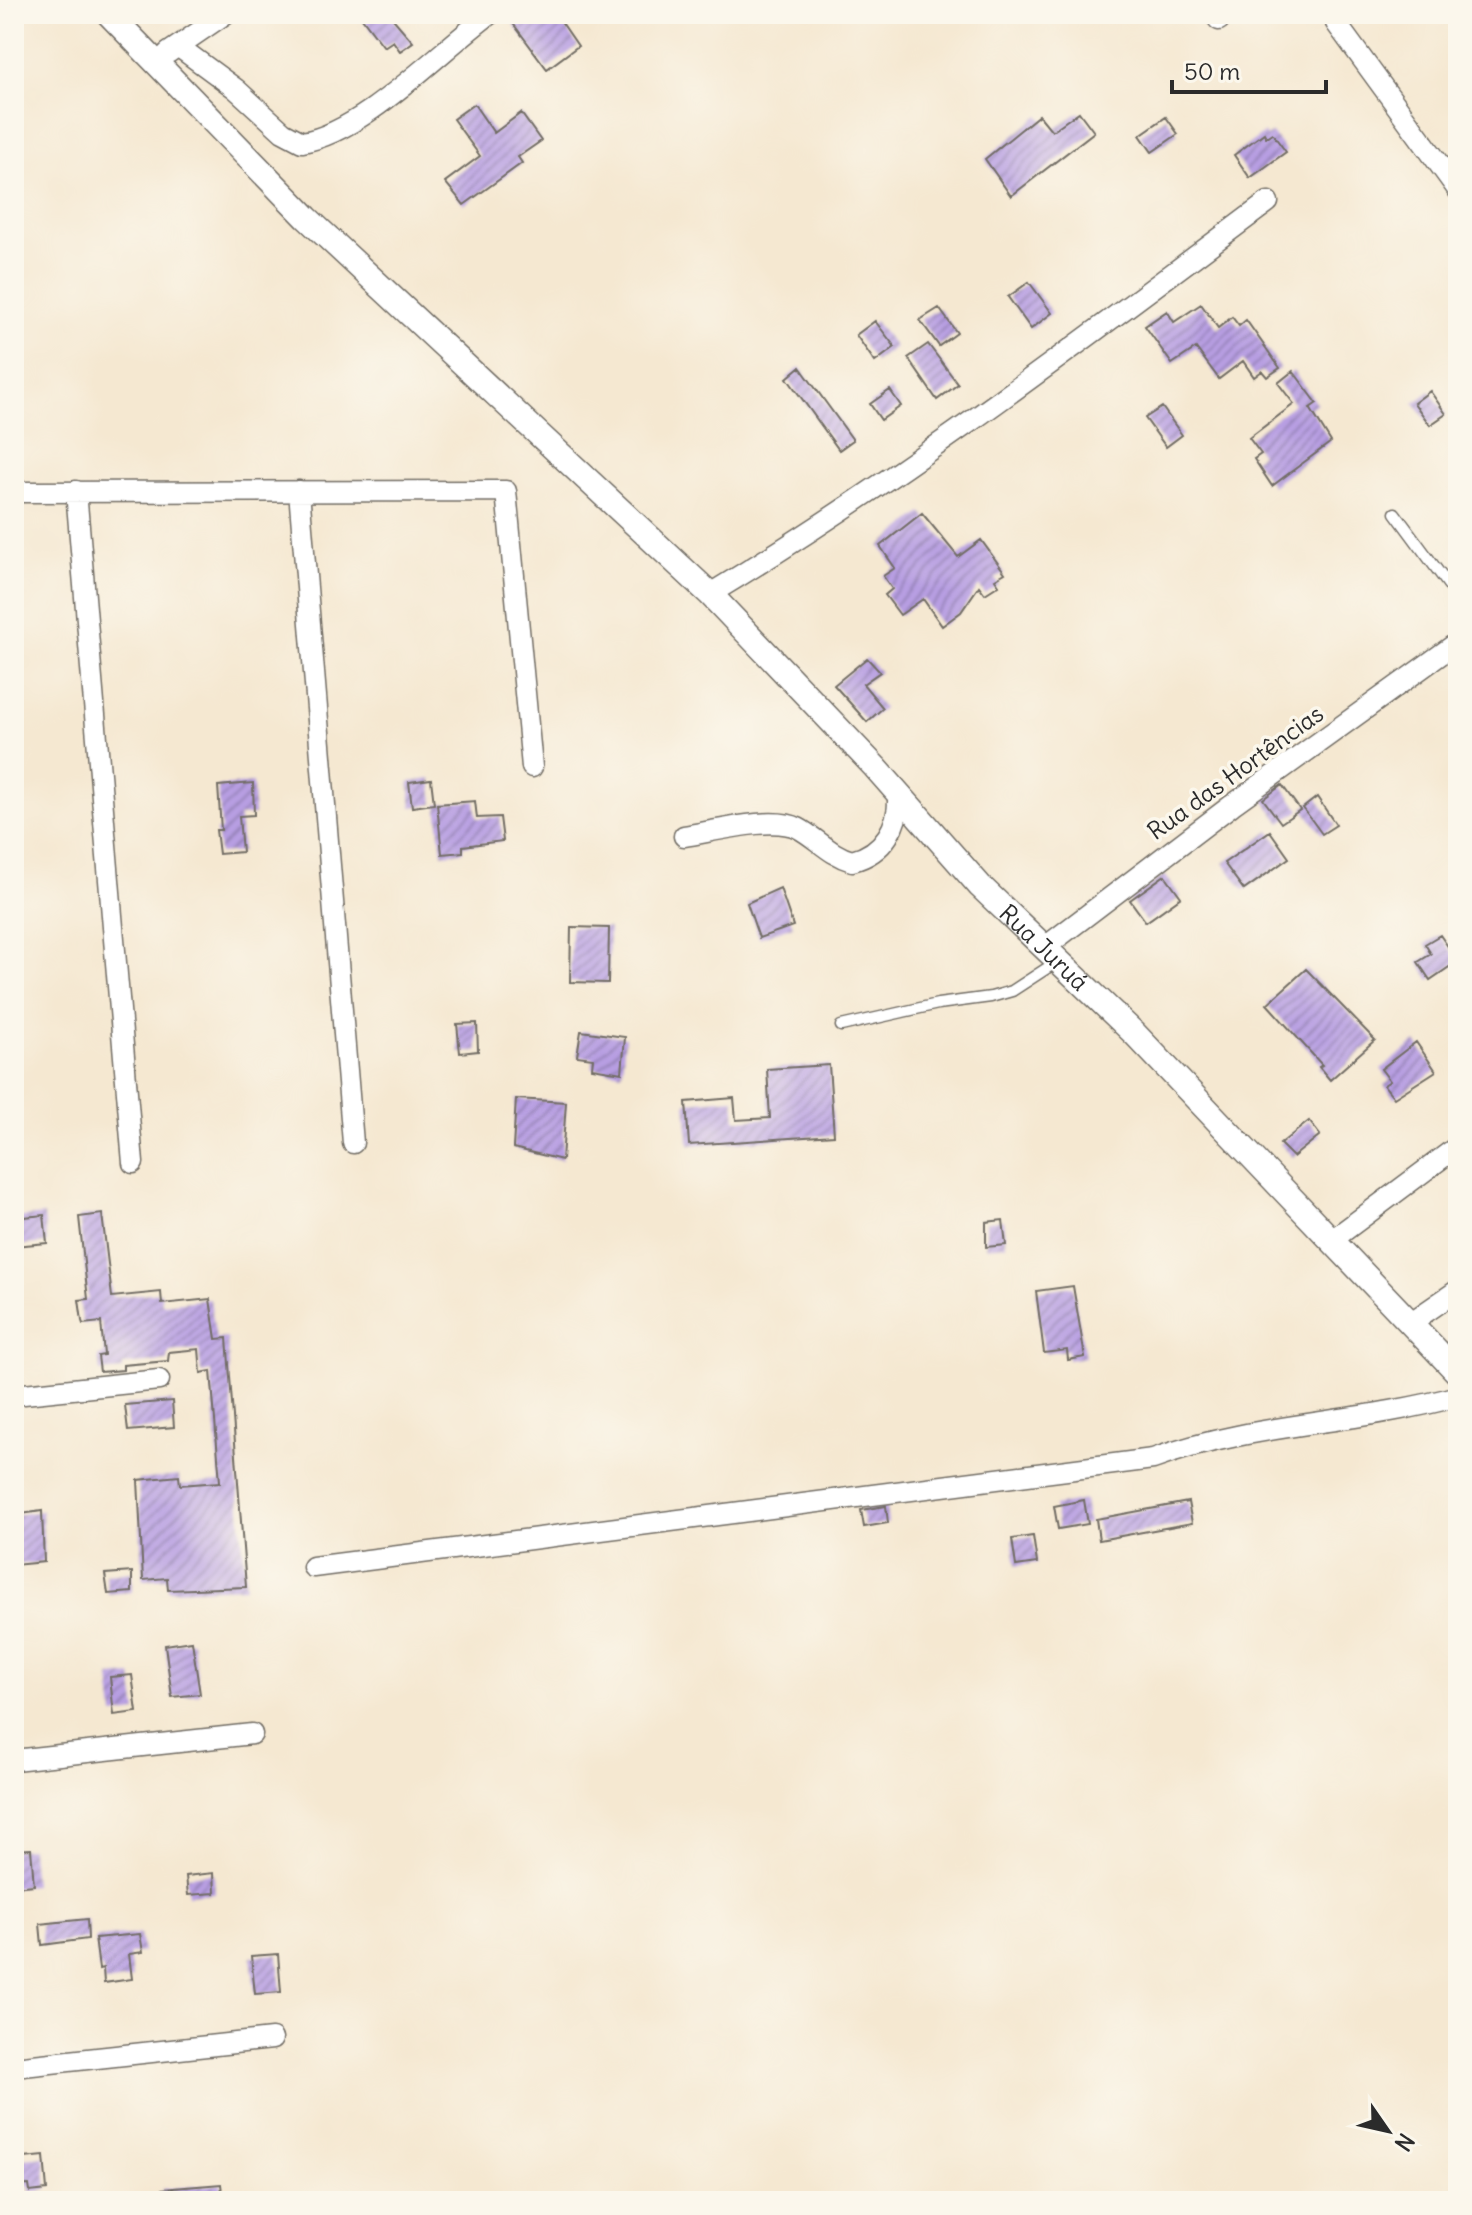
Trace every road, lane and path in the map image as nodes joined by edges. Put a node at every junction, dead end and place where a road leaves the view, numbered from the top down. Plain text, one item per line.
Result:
1 (109, 14) edge
2 (225, 14) edge
3 (490, 14) edge
4 (1336, 23) dead end
5 (179, 47) junction
6 (154, 62) junction
7 (1458, 190) edge
8 (1268, 202) dead end
9 (76, 491) junction
10 (299, 491) junction
11 (14, 492) edge
12 (1395, 513) dead end
13 (710, 594) junction
14 (1458, 598) edge
15 (1458, 642) edge
16 (532, 767) dead end
17 (898, 794) junction
18 (684, 836) dead end
19 (1051, 954) junction
20 (841, 1026) dead end
21 (353, 1143) dead end
22 (1458, 1146) edge
23 (133, 1163) dead end
24 (1332, 1240) junction
25 (1458, 1290) edge
26 (1410, 1323) junction
27 (1458, 1373) edge
28 (159, 1380) dead end
29 (14, 1395) edge
30 (1458, 1396) edge
31 (313, 1567) dead end
32 (252, 1734) dead end
33 (14, 1760) edge
34 (272, 2039) dead end
35 (14, 2067) edge

1 - 6 street, Rua Juruá
2 - 5 street
3 - 5 street
4 - 7 street
5 - 6 street
6 - 13 street, Rua Juruá
8 - 13 street
9 - 10 street
9 - 11 street
9 - 23 street
10 - 16 street
10 - 21 street
12 - 14 lane
13 - 17 street, Rua Juruá
15 - 19 street, Rua das Hortências
17 - 18 street
17 - 19 street, Rua Juruá
19 - 20 lane
19 - 24 street, Rua Juruá
22 - 24 street
24 - 26 street, Rua Juruá
25 - 26 street
26 - 27 street, Rua Juruá
28 - 29 street
30 - 31 street
32 - 33 street
34 - 35 street

